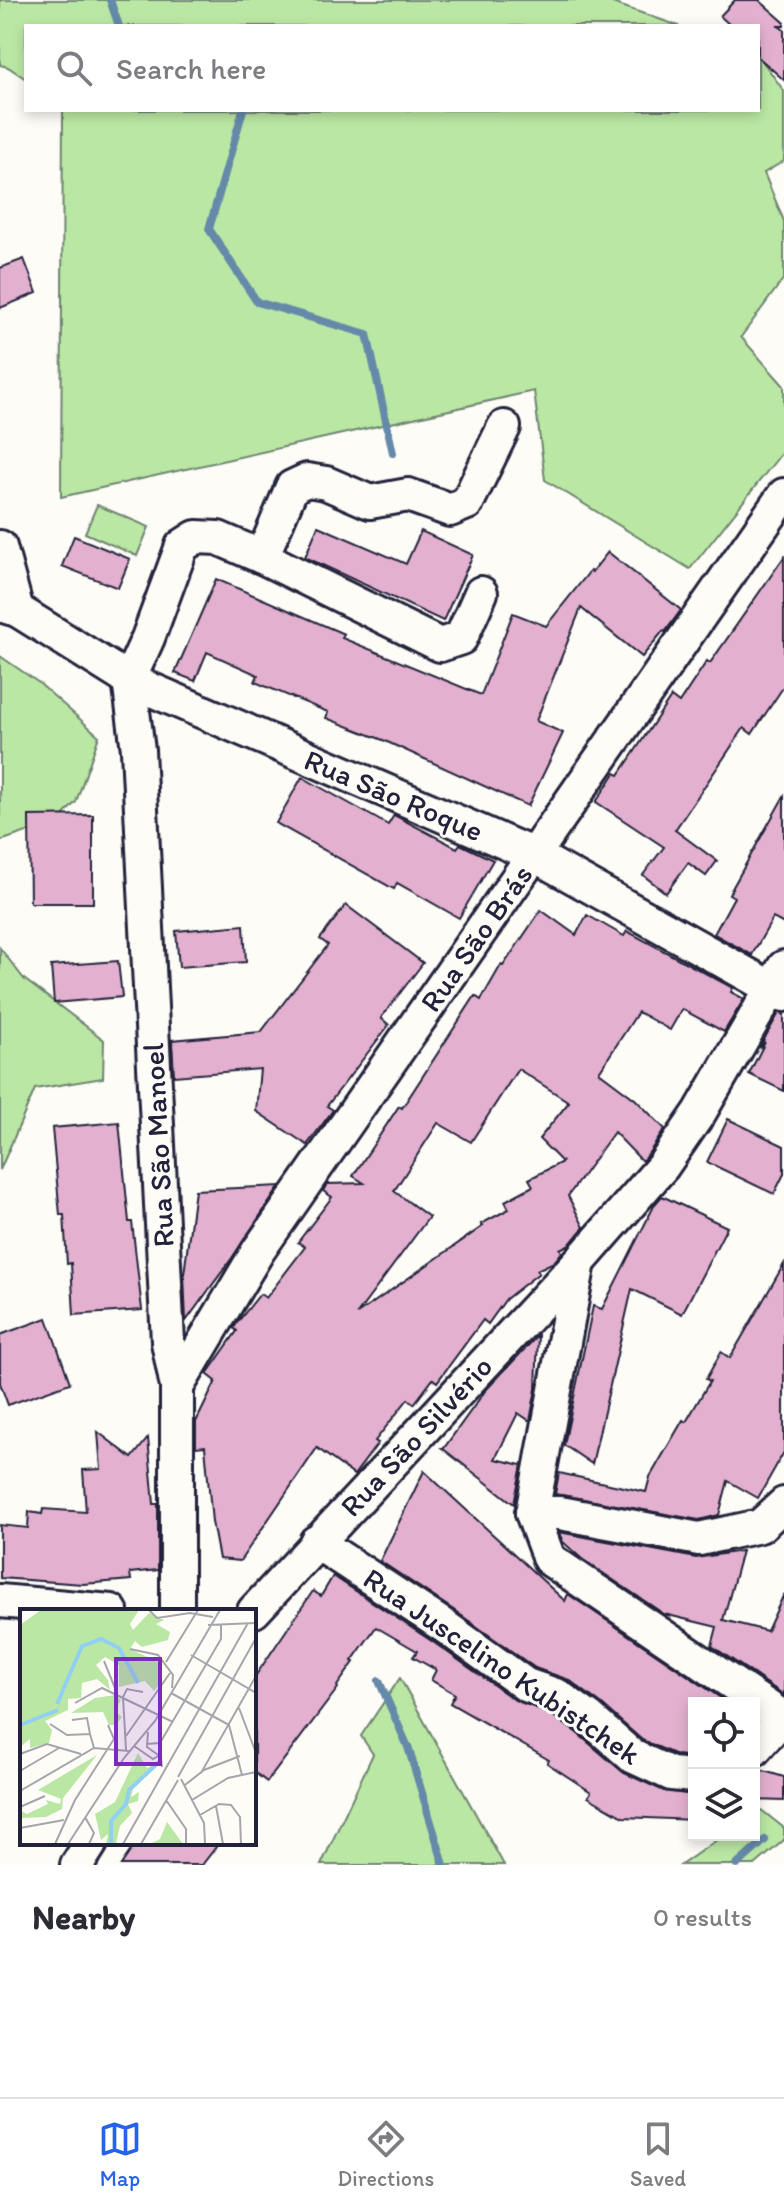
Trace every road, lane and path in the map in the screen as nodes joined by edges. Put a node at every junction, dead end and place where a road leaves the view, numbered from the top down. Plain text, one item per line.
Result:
1 (504, 427) dead end
2 (784, 495) edge
3 (0, 547) edge
4 (262, 557) junction
5 (481, 593) dead end
6 (9, 608) edge
7 (129, 680) junction
8 (534, 855) junction
9 (780, 983) edge
10 (579, 1262) junction
11 (177, 1387) junction
12 (784, 1504) edge
13 (532, 1513) junction
14 (316, 1542) junction
15 (0, 1601) edge
16 (89, 1609) edge
17 (177, 1609) edge
18 (256, 1609) edge
19 (784, 1718) edge
20 (760, 1744) edge
21 (688, 1775) edge
22 (90, 1845) edge
23 (77, 1865) edge

1 - 4 street
2 - 8 street, Rua São Brás
3 - 6 street
4 - 5 street
4 - 7 street
6 - 7 street, Rua São Roque
7 - 8 street, Rua São Roque
7 - 11 street, Rua São Manoel
8 - 9 street, Rua São Roque
8 - 11 street, Rua São Brás
9 - 10 street, Rua São Silvério
10 - 13 street
10 - 14 street, Rua São Silvério
11 - 17 street, Rua São Manoel
12 - 13 street
13 - 19 street
14 - 18 street, Rua São Silvério
14 - 21 street, Rua Juscelino Kubistchek
15 - 16 street
19 - 20 street
22 - 23 street

